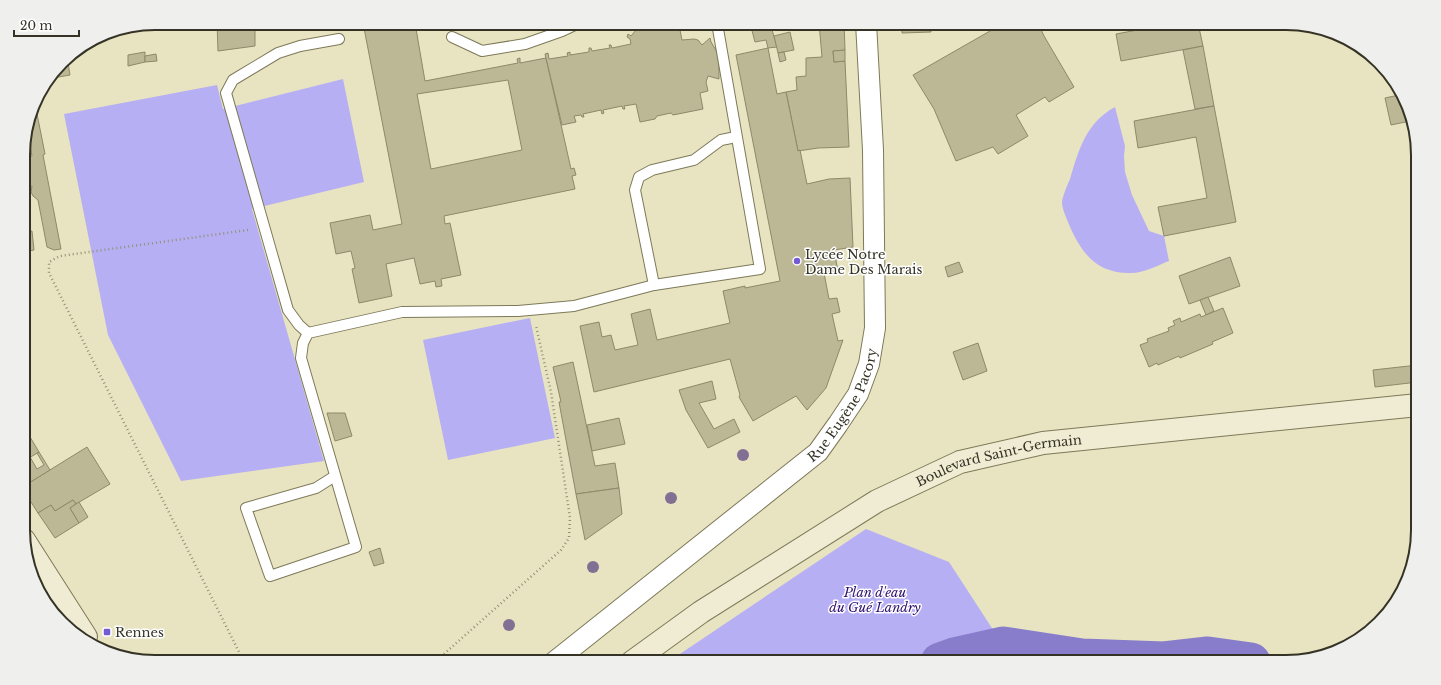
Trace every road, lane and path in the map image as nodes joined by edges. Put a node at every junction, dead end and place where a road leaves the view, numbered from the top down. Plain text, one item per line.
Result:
1 (564, 30) edge
2 (718, 30) edge
3 (866, 30) edge
4 (452, 37) dead end
5 (339, 39) dead end
6 (736, 137) junction
7 (264, 227) junction
8 (654, 285) junction
9 (533, 309) junction
10 (308, 333) junction
11 (1411, 406) edge
12 (335, 476) junction
13 (32, 553) edge
14 (81, 631) edge
15 (241, 655) edge
16 (443, 655) edge
17 (563, 655) edge
18 (642, 655) edge

1 - 4 lane
2 - 6 lane
3 - 17 street, Rue Eugène Pacory
5 - 7 lane
6 - 8 lane
6 - 8 lane
7 - 10 lane
7 - 15 path
8 - 9 lane
9 - 10 lane
9 - 16 path
10 - 12 lane
11 - 18 main road, Boulevard Saint-Germain
12 - 12 lane
13 - 14 main road

